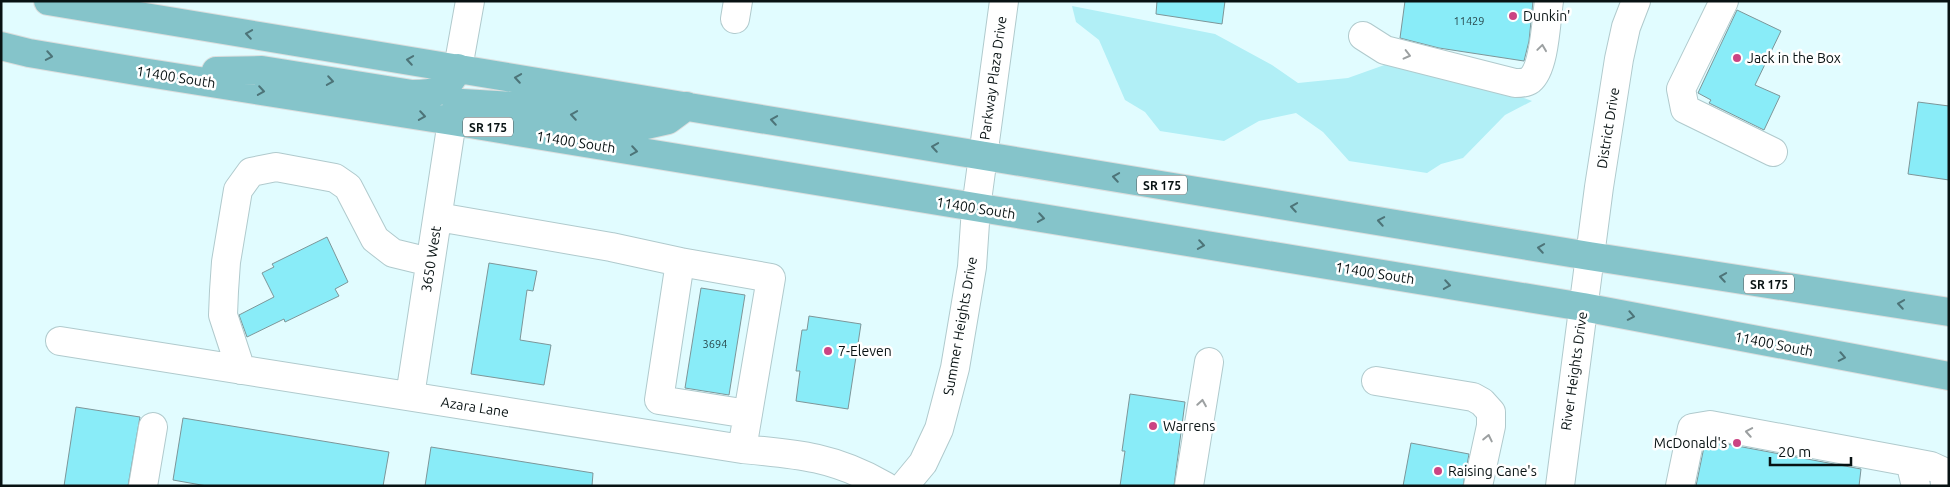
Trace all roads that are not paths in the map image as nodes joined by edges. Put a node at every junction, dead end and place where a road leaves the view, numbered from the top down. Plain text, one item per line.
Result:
1 (48, 1) edge
2 (470, 1) edge
3 (1004, 1) edge
4 (1549, 1) edge
5 (1636, 1) edge
6 (1724, 1) edge
7 (1363, 36) dead end
8 (1, 46) edge
9 (458, 68) junction
10 (142, 72) junction
11 (687, 106) junction
12 (452, 121) junction
13 (1773, 152) dead end
14 (983, 155) junction
15 (976, 208) junction
16 (438, 217) junction
17 (1589, 256) junction
18 (430, 262) junction
19 (680, 262) junction
20 (1583, 307) junction
21 (1949, 312) edge
22 (60, 341) dead end
23 (1209, 362) dead end
24 (241, 370) junction
25 (1949, 376) edge
26 (1376, 381) dead end
27 (410, 396) junction
28 (748, 414) junction
29 (153, 427) dead end
30 (742, 449) junction
31 (1913, 474) edge
32 (143, 486) edge
33 (885, 486) edge
34 (904, 486) edge
35 (1190, 486) edge
36 (1478, 486) edge
37 (1560, 486) edge
38 (1680, 486) edge
39 (1945, 486) edge

9 -> 1 main road, SR 175
2 - 9 street
3 - 14 street, Parkway Plaza Drive
7 -> 4 street
5 - 17 street, District Drive
6 - 13 street
8 -> 10 main road, 11400 South / SR 175
10 -> 9 main road
11 -> 9 main road, SR 175
10 -> 12 main road, 11400 South / SR 175
11 -> 12 main road
14 -> 11 main road, SR 175
12 -> 15 main road, 11400 South / SR 175
12 - 16 street, 3650 West
14 - 15 street, Summer Heights Drive
17 -> 14 main road, SR 175
15 -> 20 main road, 11400 South / SR 175
15 - 34 street, Summer Heights Drive
16 - 18 street, 3650 West
16 - 19 street
17 - 20 street, River Heights Drive
21 -> 17 main road, SR 175
18 - 24 street
18 - 27 street, 3650 West
19 - 28 street
19 - 28 street
20 -> 25 main road, 11400 South / SR 175
20 - 37 street, River Heights Drive
22 - 24 street, Azara Lane
35 -> 23 street
24 - 27 street, Azara Lane
36 -> 26 street
27 - 30 street, Azara Lane
28 - 30 street
29 - 32 street
30 - 33 street, Azara Lane
31 -> 38 street
31 - 39 street

